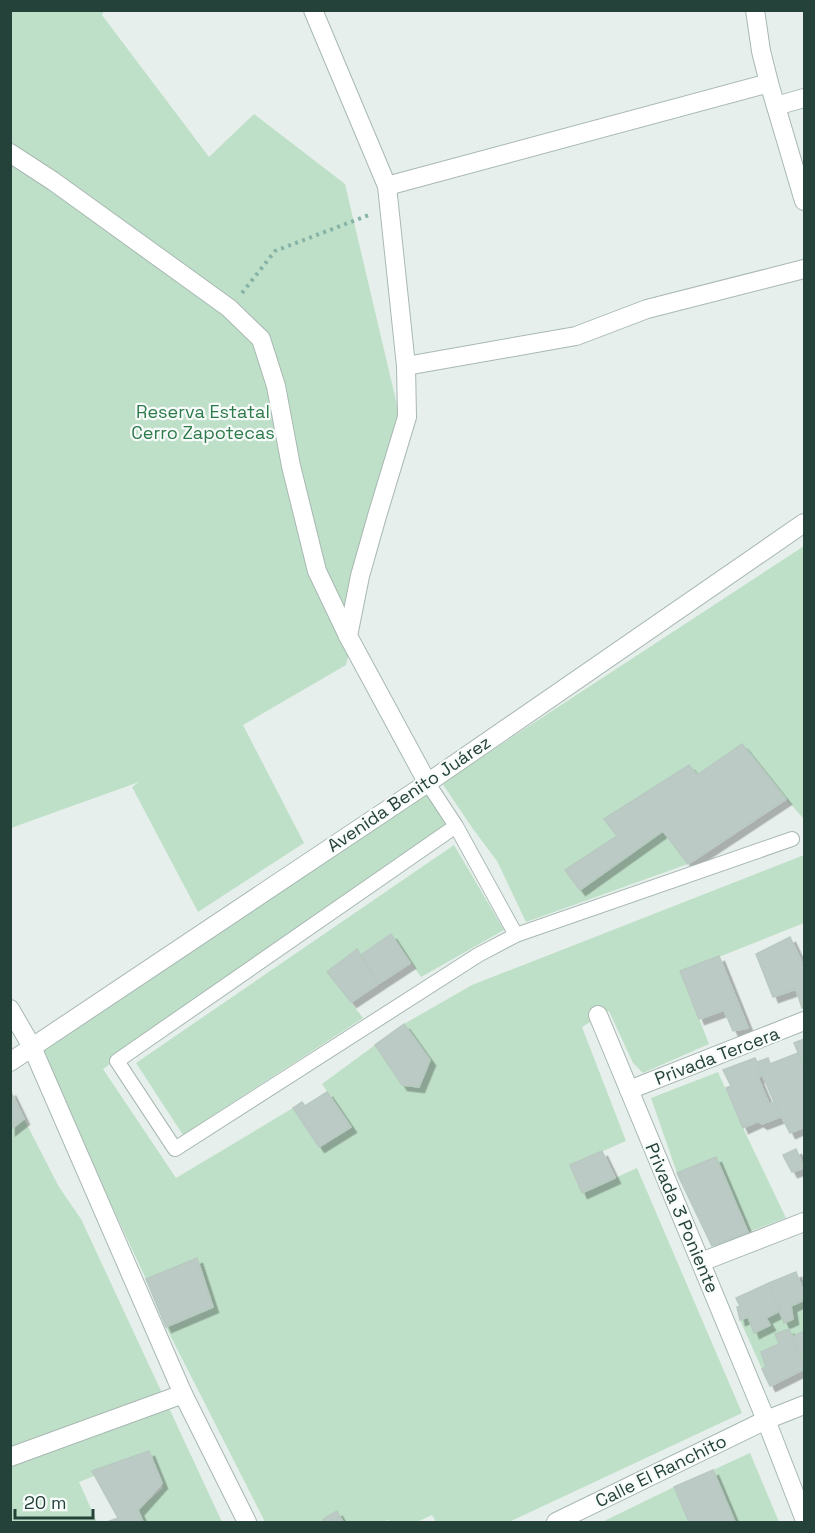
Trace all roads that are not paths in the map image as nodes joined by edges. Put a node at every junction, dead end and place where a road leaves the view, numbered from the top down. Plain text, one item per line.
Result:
1 (313, 10) edge
2 (755, 10) edge
3 (769, 83) junction
4 (804, 98) edge
5 (776, 106) junction
6 (10, 153) edge
7 (387, 186) junction
8 (804, 201) edge
9 (804, 269) edge
10 (406, 366) junction
11 (804, 523) edge
12 (348, 636) junction
13 (427, 782) junction
14 (456, 826) junction
15 (792, 839) dead end
16 (516, 935) junction
17 (10, 1009) edge
18 (598, 1015) dead end
19 (804, 1022) edge
20 (32, 1047) junction
21 (10, 1062) edge
22 (629, 1090) junction
23 (804, 1222) edge
24 (701, 1262) junction
25 (183, 1394) junction
26 (804, 1405) edge
27 (766, 1420) junction
28 (10, 1457) edge
29 (804, 1518) edge
30 (247, 1522) edge
31 (556, 1522) edge

1 - 7 street
2 - 3 street
3 - 5 street
3 - 7 street
4 - 5 street
5 - 8 street
6 - 12 street
7 - 10 street
9 - 10 street
10 - 12 street
11 - 13 street, Avenida Benito Juárez
12 - 13 street
13 - 14 lane
13 - 20 street, Avenida Benito Juárez
14 - 16 lane
14 - 16 lane
15 - 16 lane
17 - 20 street
18 - 22 street, Privada 3 Poniente
19 - 22 street, Privada Tercera
20 - 21 street, Avenida Benito Juárez
20 - 25 street
22 - 24 street, Privada 3 Poniente
23 - 24 street
24 - 27 street, Privada 3 Poniente
25 - 28 street
25 - 30 street
26 - 27 street, Calle El Ranchito
27 - 29 street, Privada 3 Poniente
27 - 31 street, Calle El Ranchito

